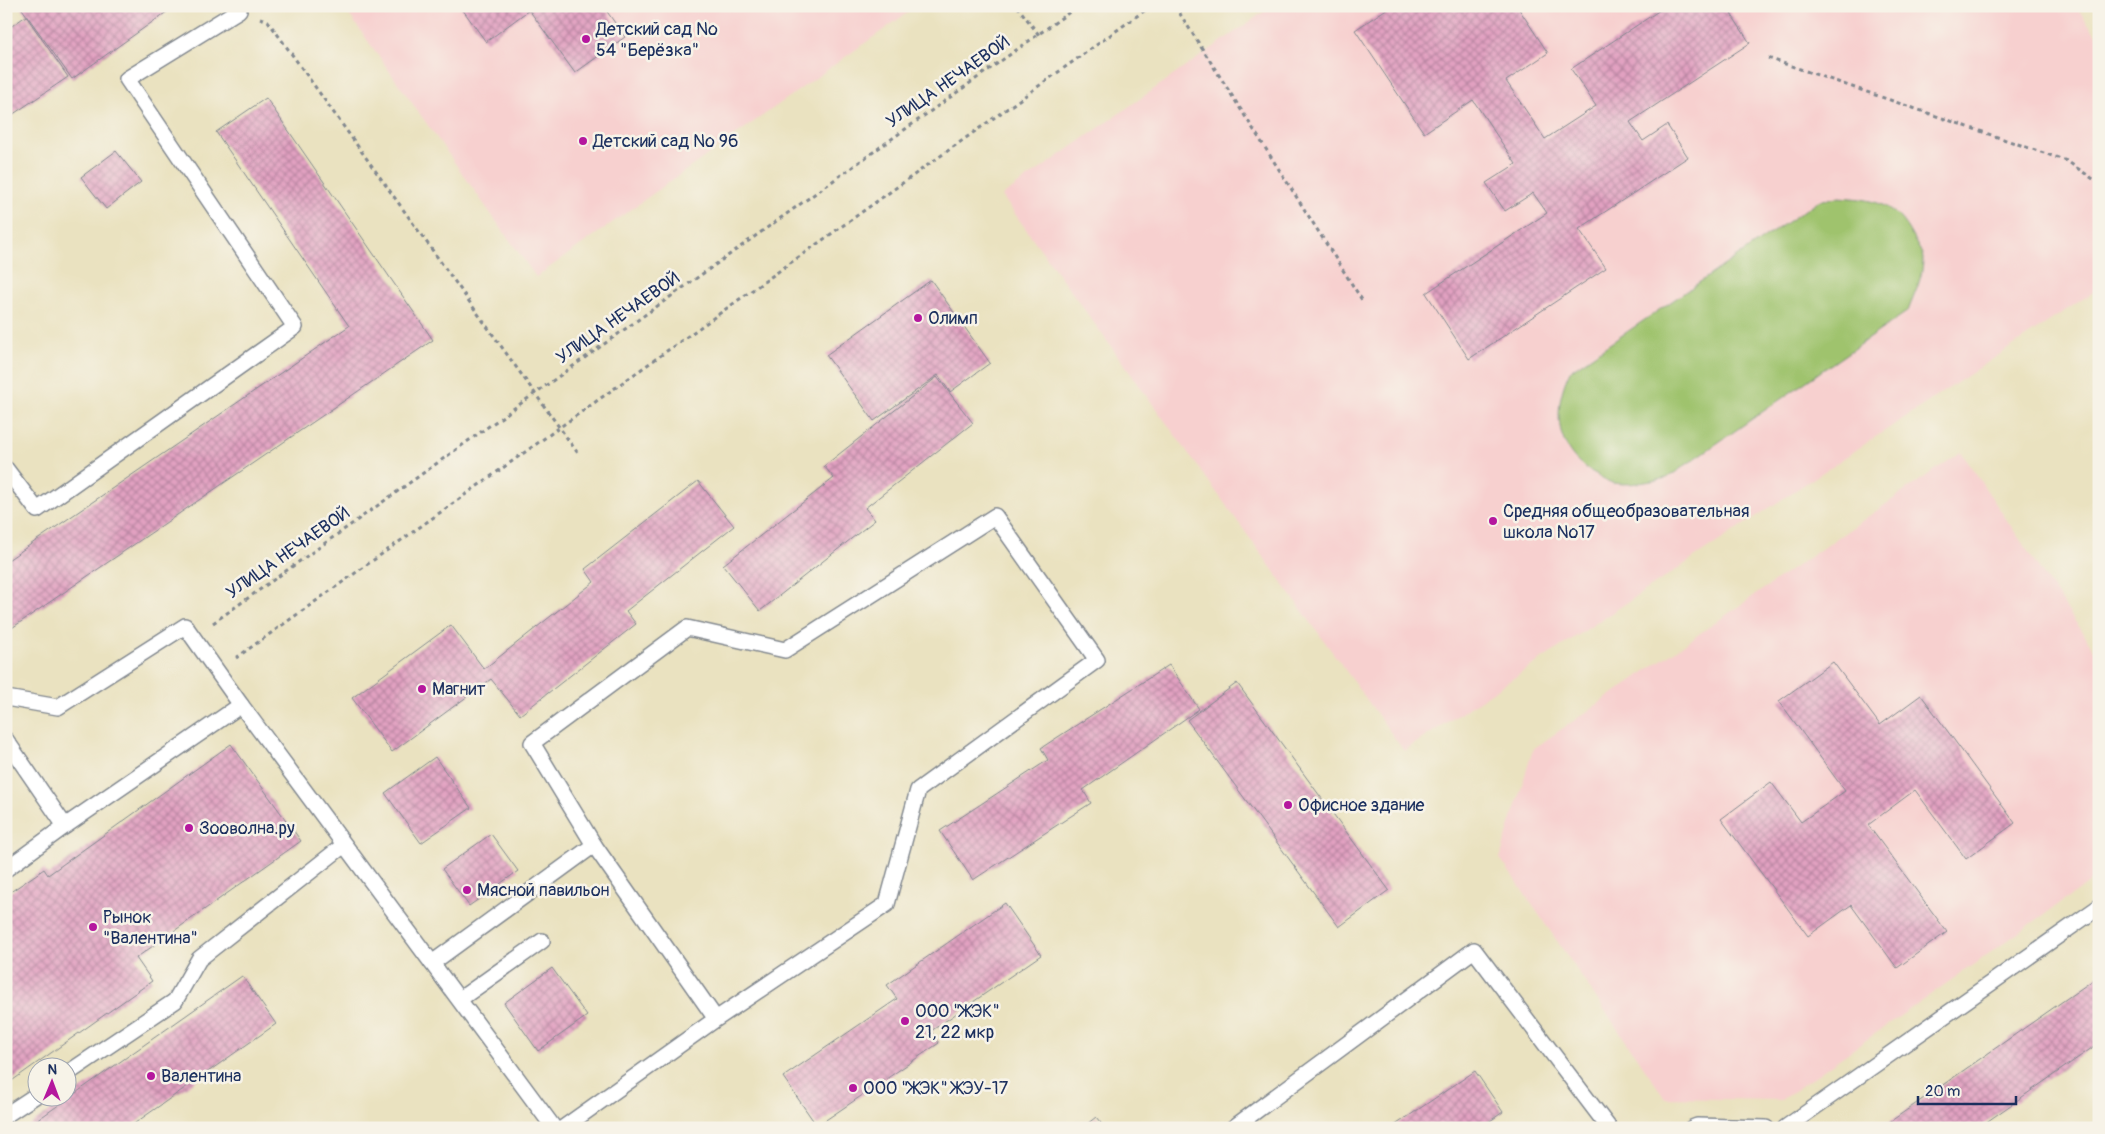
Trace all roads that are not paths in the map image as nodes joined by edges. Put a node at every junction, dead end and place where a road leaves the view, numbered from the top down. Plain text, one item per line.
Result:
1 (237, 8) edge
2 (6, 469) edge
3 (6, 698) edge
4 (241, 705) junction
5 (6, 740) edge
6 (65, 826) junction
7 (344, 845) junction
8 (594, 845) junction
9 (6, 869) edge
10 (2099, 907) edge
11 (542, 941) dead end
12 (432, 964) junction
13 (460, 999) junction
14 (716, 1019) junction
15 (78, 1067) edge
16 (28, 1101) edge
17 (6, 1115) edge
18 (554, 1128) edge
19 (563, 1128) edge
20 (1233, 1128) edge
21 (1609, 1128) edge
22 (1692, 1128) edge
23 (1766, 1128) edge
24 (1785, 1128) edge

1 - 2 lane
3 - 4 lane
4 - 6 lane
4 - 7 lane
5 - 6 lane
6 - 9 lane
7 - 12 lane
7 - 15 lane
8 - 12 lane
8 - 14 lane
8 - 14 lane
10 - 24 lane
11 - 13 lane
12 - 13 lane
13 - 18 lane
14 - 19 lane
16 - 17 lane
20 - 21 lane
22 - 23 lane

